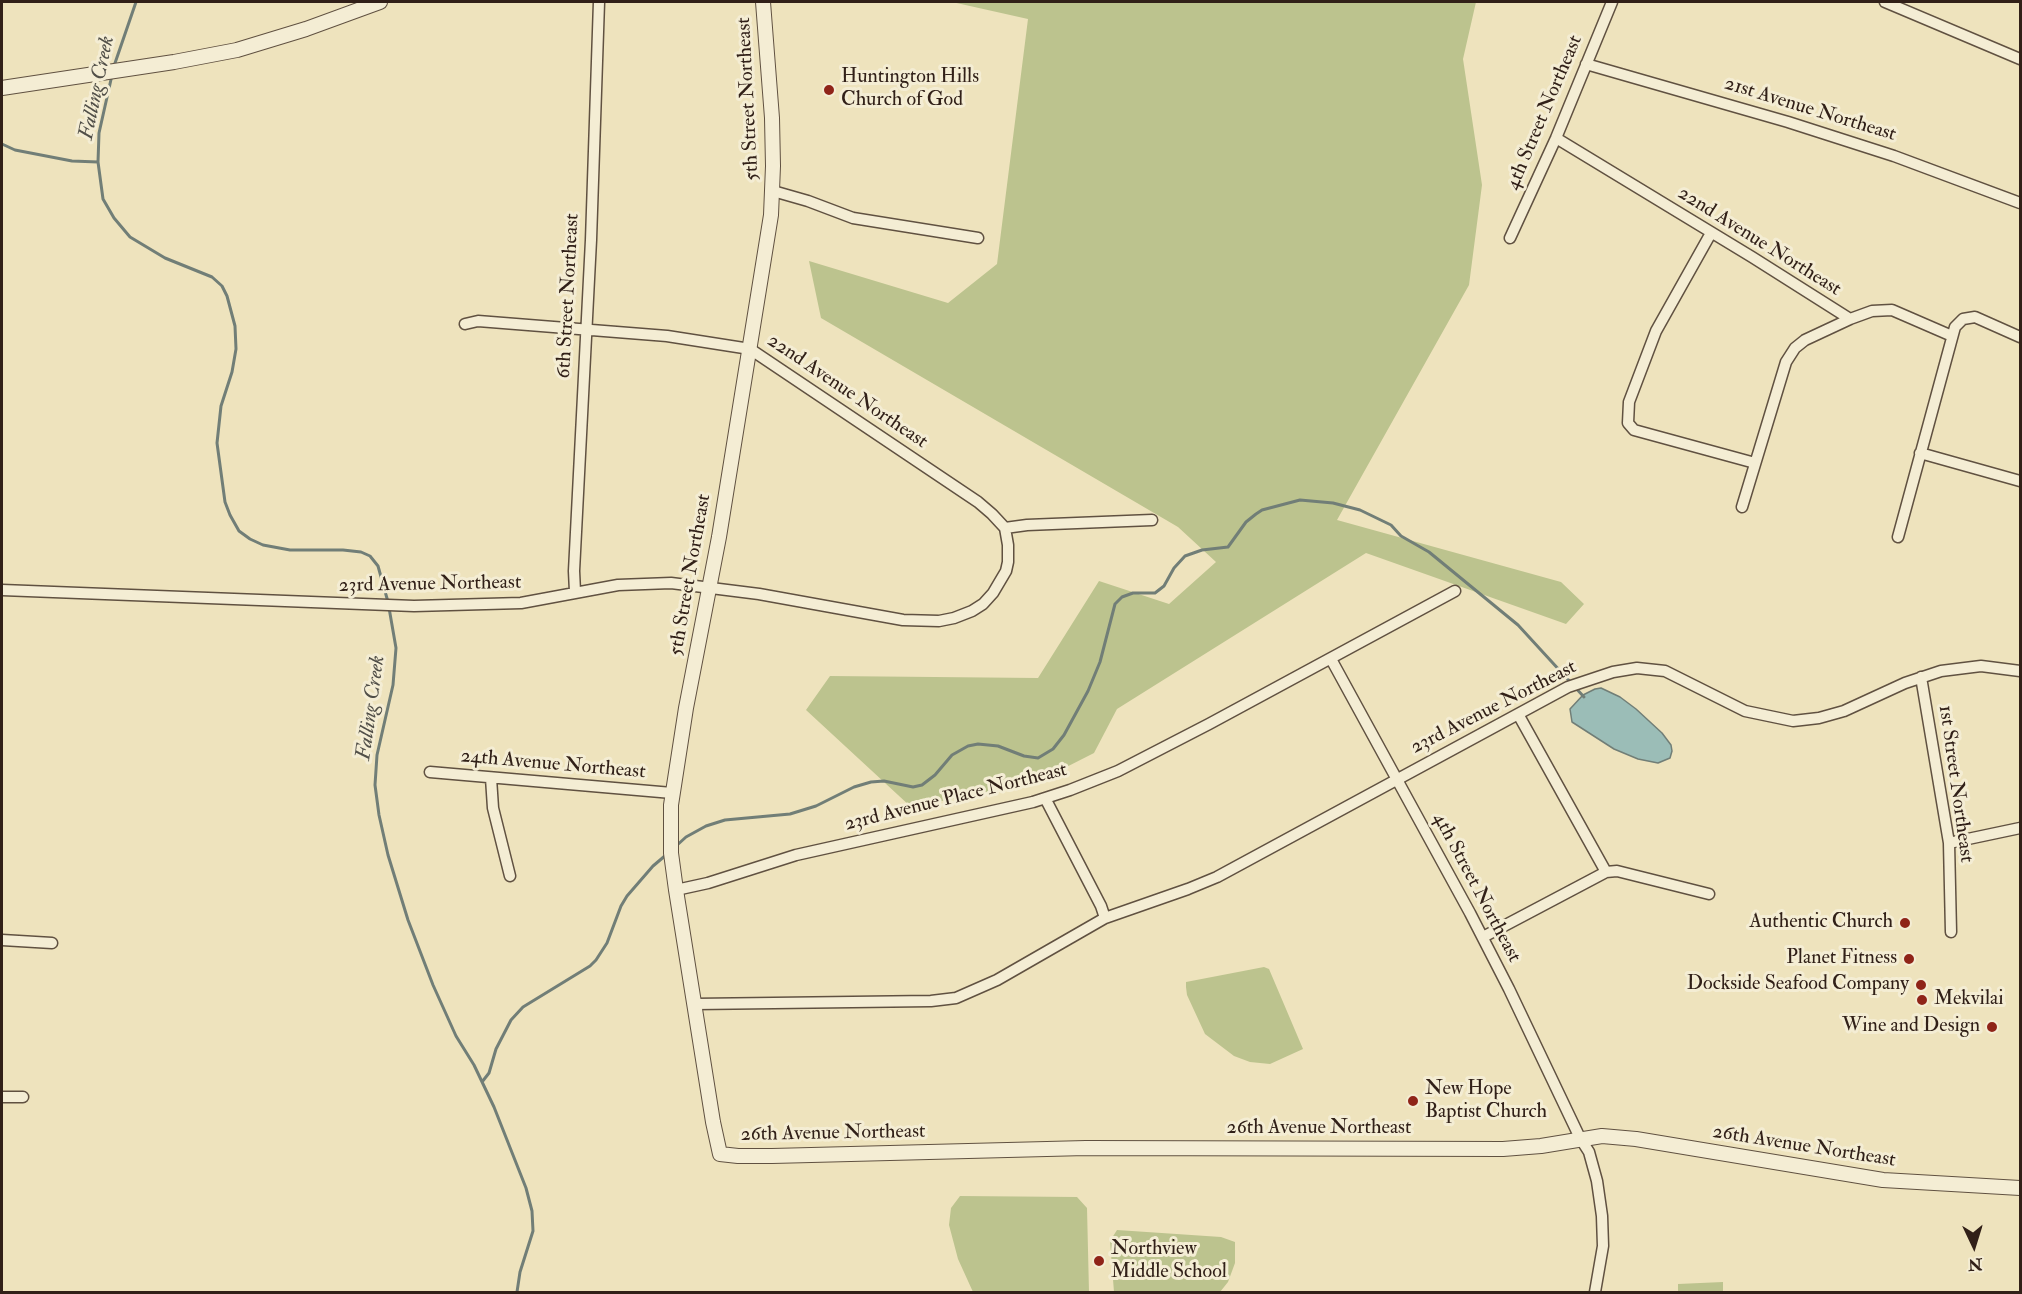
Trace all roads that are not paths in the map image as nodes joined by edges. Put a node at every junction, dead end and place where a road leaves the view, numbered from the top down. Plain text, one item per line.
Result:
1 (380, 2) edge
2 (598, 2) edge
3 (763, 2) edge
4 (1612, 2) edge
5 (1885, 2) edge
6 (2020, 59) edge
7 (1586, 64) junction
8 (2, 88) edge
9 (1556, 138) junction
10 (773, 191) junction
11 (2020, 202) edge
12 (1712, 233) junction
13 (978, 237) dead end
14 (1510, 238) dead end
15 (1850, 319) junction
16 (465, 324) dead end
17 (586, 330) junction
18 (1952, 336) junction
19 (2020, 337) edge
20 (750, 349) junction
21 (1920, 453) junction
22 (1755, 463) junction
23 (2020, 481) edge
24 (1743, 507) dead end
25 (1152, 520) dead end
26 (1005, 528) junction
27 (1898, 537) dead end
28 (709, 588) junction
29 (2, 590) edge
30 (1455, 591) dead end
31 (575, 592) junction
32 (1331, 658) junction
33 (2020, 671) edge
34 (1921, 677) junction
35 (1518, 714) junction
36 (430, 772) dead end
37 (491, 778) junction
38 (1397, 779) junction
39 (672, 793) junction
40 (1045, 798) junction
41 (2020, 828) edge
42 (1948, 843) junction
43 (1606, 872) junction
44 (510, 876) dead end
45 (676, 890) junction
46 (1709, 894) dead end
47 (1105, 918) junction
48 (1951, 932) dead end
49 (1483, 938) junction
50 (2, 940) edge
51 (52, 943) dead end
52 (694, 1004) junction
53 (2, 1096) edge
54 (23, 1097) dead end
55 (1580, 1138) junction
56 (720, 1154) joint
57 (2020, 1188) edge
58 (1595, 1293) edge

1 - 8 street
2 - 17 street, 6th Street Northeast
3 - 10 street, 5th Street Northeast
4 - 7 street, 4th Street Northeast
5 - 6 street
7 - 9 street, 4th Street Northeast
7 - 11 street, 21st Avenue Northeast
9 - 12 street, 22nd Avenue Northeast
9 - 14 street, 4th Street Northeast
10 - 13 street
10 - 20 street, 5th Street Northeast
12 - 15 street, 22nd Avenue Northeast
12 - 22 street
15 - 18 street, 22nd Avenue Northeast
15 - 22 street
16 - 17 street, 22nd Avenue Northeast
17 - 20 street, 22nd Avenue Northeast
17 - 31 street, 6th Street Northeast
18 - 19 street
18 - 21 street
20 - 26 street, 22nd Avenue Northeast
20 - 28 street, 5th Street Northeast
21 - 23 street
21 - 27 street
22 - 24 street
25 - 26 street
26 - 28 street, 23rd Avenue Northeast
28 - 31 street, 23rd Avenue Northeast
28 - 39 street, 5th Street Northeast
29 - 31 street, 23rd Avenue Northeast
30 - 32 street, 23rd Avenue Place Northeast
32 - 38 street, 4th Street Northeast
32 - 40 street, 23rd Avenue Place Northeast
33 - 34 street, 23rd Avenue Northeast
34 - 35 street, 23rd Avenue Northeast
34 - 42 street, 1st Street Northeast
35 - 38 street, 23rd Avenue Northeast
35 - 43 street
36 - 37 street, 24th Avenue Northeast
37 - 39 street, 24th Avenue Northeast
37 - 44 street
38 - 47 street, 23rd Avenue Northeast
38 - 49 street, 4th Street Northeast
39 - 45 street, 5th Street Northeast
40 - 45 street, 23rd Avenue Place Northeast
40 - 47 street
41 - 42 street
42 - 48 street, 1st Street Northeast
43 - 46 street
43 - 49 street
45 - 52 street, 5th Street Northeast
47 - 52 street, 23rd Avenue Northeast
49 - 55 street, 4th Street Northeast
50 - 51 street
52 - 56 street, 5th Street Northeast
53 - 54 street
55 - 56 street, 26th Avenue Northeast
55 - 57 street, 26th Avenue Northeast
55 - 58 street, 4th Street Northeast

